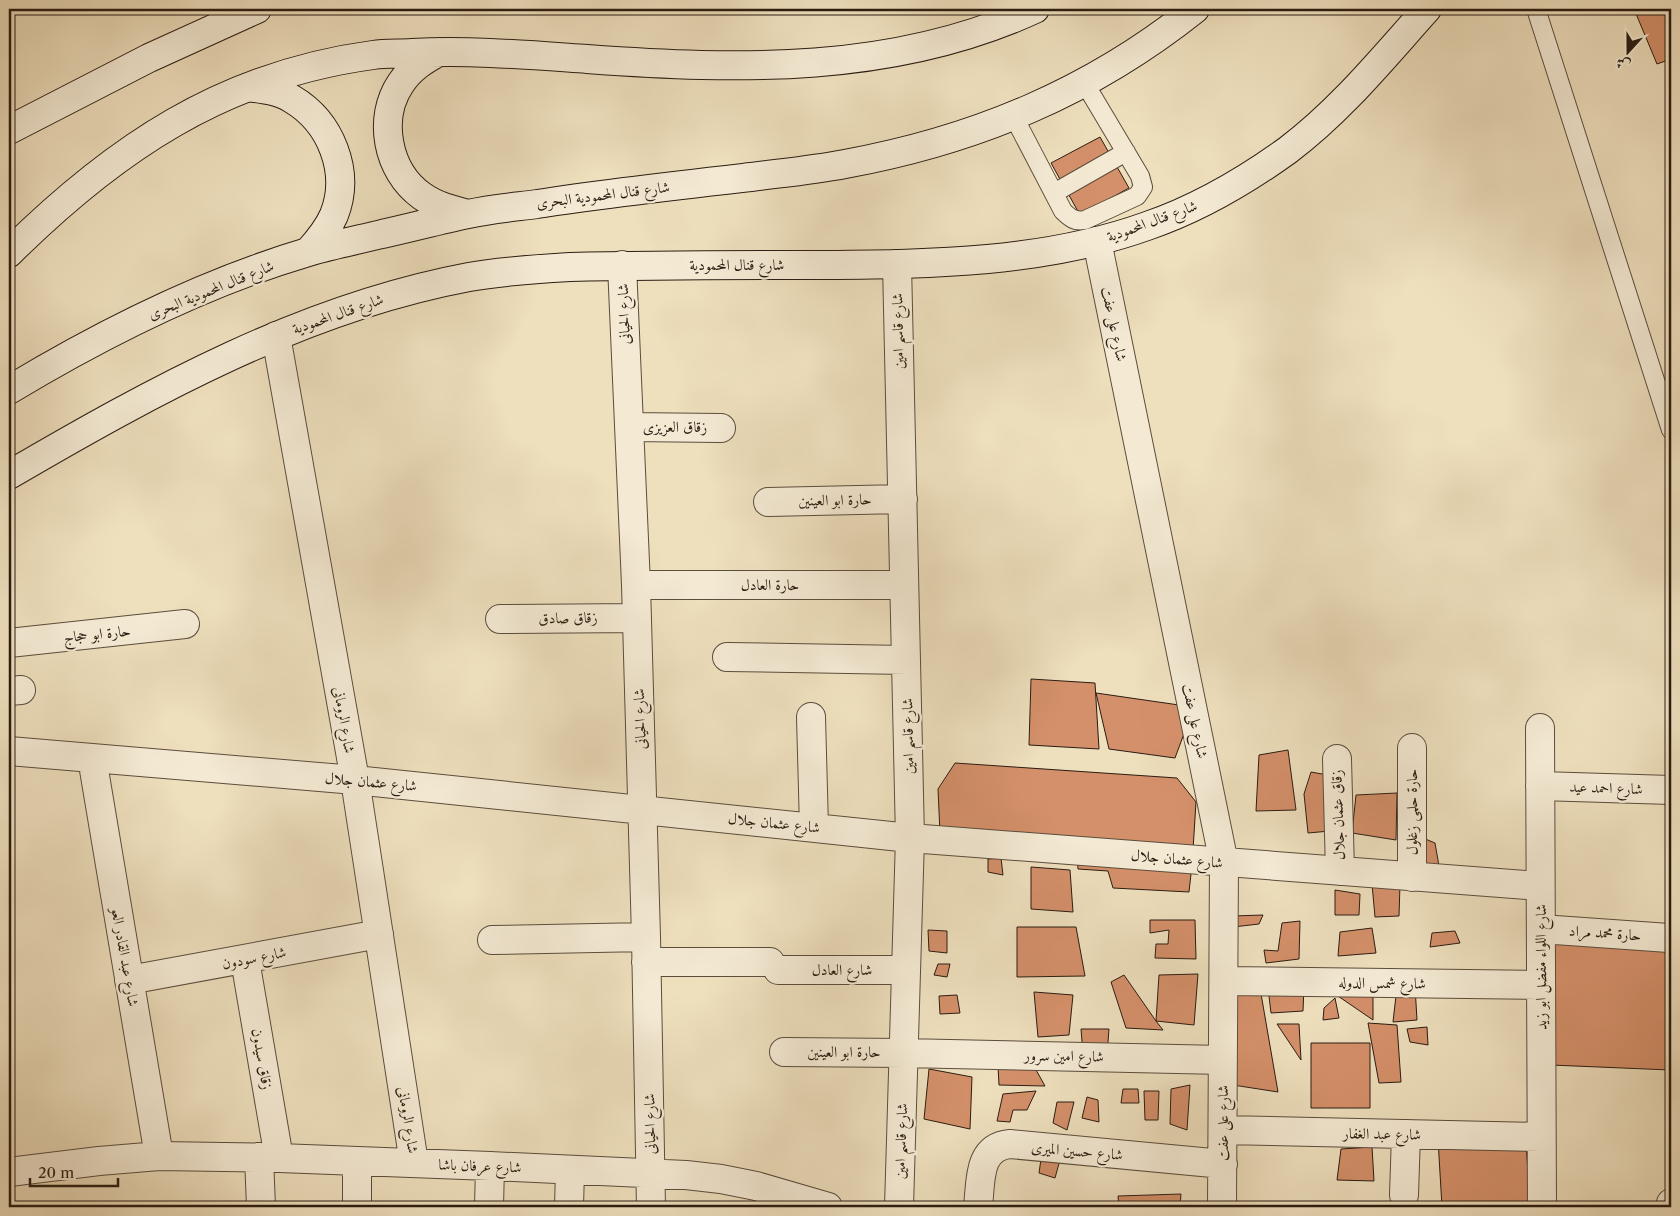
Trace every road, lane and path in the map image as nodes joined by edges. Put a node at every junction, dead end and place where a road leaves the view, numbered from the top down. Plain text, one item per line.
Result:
1 (257, 9) edge
2 (1036, 9) edge
3 (1196, 9) edge
4 (1427, 9) edge
5 (1536, 9) edge
6 (439, 52) junction
7 (1084, 82) junction
8 (248, 87) junction
9 (1014, 117) junction
10 (9, 130) edge
11 (1126, 152) junction
12 (1054, 193) junction
13 (468, 214) junction
14 (1083, 235) junction
15 (308, 252) junction
16 (9, 253) edge
17 (897, 264) junction
18 (622, 266) junction
19 (276, 336) junction
20 (9, 390) edge
21 (629, 427) junction
22 (721, 428) dead end
23 (1671, 430) edge
24 (9, 475) edge
25 (902, 499) junction
26 (768, 502) dead end
27 (636, 585) junction
28 (904, 585) junction
29 (637, 618) junction
30 (500, 619) dead end
31 (185, 624) dead end
32 (9, 643) edge
33 (727, 657) dead end
34 (906, 660) junction
35 (810, 717) dead end
36 (1540, 728) dead end
37 (1412, 748) dead end
38 (9, 751) edge
39 (92, 758) junction
40 (1337, 759) dead end
41 (355, 780) junction
42 (1540, 786) junction
43 (1671, 790) edge
44 (642, 809) junction
45 (814, 827) junction
46 (910, 838) junction
47 (1224, 863) junction
48 (1340, 871) junction
49 (1412, 877) junction
50 (1540, 886) junction
51 (1541, 929) junction
52 (379, 934) junction
53 (1669, 938) dead end
54 (492, 940) dead end
55 (646, 950) junction
56 (245, 960) junction
57 (906, 970) junction
58 (129, 980) junction
59 (1224, 982) junction
60 (1541, 985) junction
61 (784, 1052) dead end
62 (904, 1052) junction
63 (1223, 1060) junction
64 (1223, 1130) junction
65 (1406, 1134) junction
66 (1541, 1137) junction
67 (158, 1156) junction
68 (269, 1158) junction
69 (357, 1161) junction
70 (414, 1163) junction
71 (1223, 1164) junction
72 (490, 1166) junction
73 (570, 1170) junction
74 (9, 1172) edge
75 (651, 1173) junction
76 (1404, 1195) dead end
77 (795, 1202) edge
78 (1671, 1203) edge
79 (260, 1207) edge
80 (357, 1207) edge
81 (489, 1207) edge
82 (569, 1207) edge
83 (651, 1207) edge
84 (828, 1207) edge
85 (899, 1207) edge
86 (978, 1207) edge
87 (1222, 1207) edge
88 (1542, 1207) edge
89 (1670, 1207) edge

1 - 10 street
2 - 6 street
3 - 7 street, شارع قنال المحمودية البحرى
4 - 14 street, شارع قنال المحمودية
5 - 23 lane
6 - 8 street
6 - 13 street
7 - 9 street, شارع قنال المحمودية البحرى
7 - 11 lane
8 - 15 street
8 - 16 street
9 - 12 lane
9 - 13 street, شارع قنال المحمودية البحرى
11 - 12 lane
11 - 14 lane
12 - 14 lane
13 - 15 street, شارع قنال المحمودية البحرى
14 - 17 street, شارع قنال المحمودية
14 - 47 street, شارع على عفت
15 - 20 street, شارع قنال المحمودية البحرى
17 - 18 street, شارع قنال المحمودية
17 - 25 street, شارع قاسم امين
18 - 19 street, شارع قنال المحمودية
18 - 21 street, شارع الحيانى
19 - 24 street, شارع قنال المحمودية
19 - 41 street, شارع الرومانى
21 - 22 street, زقاق العزيزى
21 - 27 street, شارع الحيانى
25 - 26 street, حارة ابو العينين
25 - 28 street, شارع قاسم امين
27 - 28 street, حارة العادل
27 - 29 street, شارع الحيانى
28 - 34 street, شارع قاسم امين
29 - 30 street, زقاق صادق
29 - 44 street, شارع الحيانى
31 - 32 street, حارة ابو حجاج
33 - 34 street
34 - 46 street, شارع قاسم امين
35 - 45 street
36 - 42 street, شارع اللواء مفضل ابو زيد
37 - 49 street, حارة حلمى زغلول
38 - 39 street, شارع عثمان جلال
39 - 41 street, شارع عثمان جلال
39 - 58 street, شارع عبد القادر العو
40 - 48 street, زقاق عثمان جلال
41 - 44 street, شارع عثمان جلال
41 - 52 street, شارع الرومانى
42 - 43 street, شارع احمد عيد
42 - 50 street, شارع اللواء مفضل ابو زيد
44 - 45 street, شارع عثمان جلال
44 - 55 street, شارع الحيانى
45 - 46 street, شارع عثمان جلال
46 - 47 street, شارع عثمان جلال
46 - 57 street, شارع قاسم امين
47 - 48 street, شارع عثمان جلال
47 - 59 street, شارع على عفت
48 - 49 street, شارع عثمان جلال
49 - 50 street, شارع عثمان جلال
50 - 51 street, شارع اللواء مفضل ابو زيد
51 - 53 street, حارة محمد مراد
51 - 60 street, شارع اللواء مفضل ابو زيد
52 - 56 street, شارع سودون
52 - 70 street, شارع الرومانى
54 - 55 street, شارع العادل
55 - 57 street, شارع العادل
55 - 75 street, شارع الحيانى
56 - 58 street, شارع سودون
56 - 68 street, زقاق سيدون
57 - 62 street, شارع قاسم امين
58 - 67 street, شارع عبد القادر العو
59 - 60 street, شارع شمس الدوله
59 - 63 street, شارع على عفت
60 - 66 street, شارع اللواء مفضل ابو زيد
61 - 62 street, حارة ابو العينين
62 - 63 street, شارع امين سرور
62 - 85 street, شارع قاسم امين
63 - 64 street, شارع على عفت
64 - 65 street, شارع عبد الغفار
64 - 71 street, شارع على عفت
65 - 66 street, شارع عبد الغفار
65 - 76 street
66 - 88 street, شارع اللواء مفضل ابو زيد
67 - 68 street, شارع عرفان باشا
67 - 74 street, شارع عرفان باشا
68 - 69 street, شارع عرفان باشا
68 - 79 street, زقاق سيدون
69 - 70 street, شارع عرفان باشا
69 - 80 street
70 - 72 street, شارع عرفان باشا
71 - 86 street, شارع حسين الميرى
71 - 87 street, شارع على عفت
72 - 73 street, شارع عرفان باشا
72 - 81 street
73 - 75 street, شارع عرفان باشا
73 - 82 street
75 - 77 street, شارع عرفان باشا
75 - 83 street, شارع الحيانى
77 - 84 street, شارع عرفان باشا
78 - 89 street

